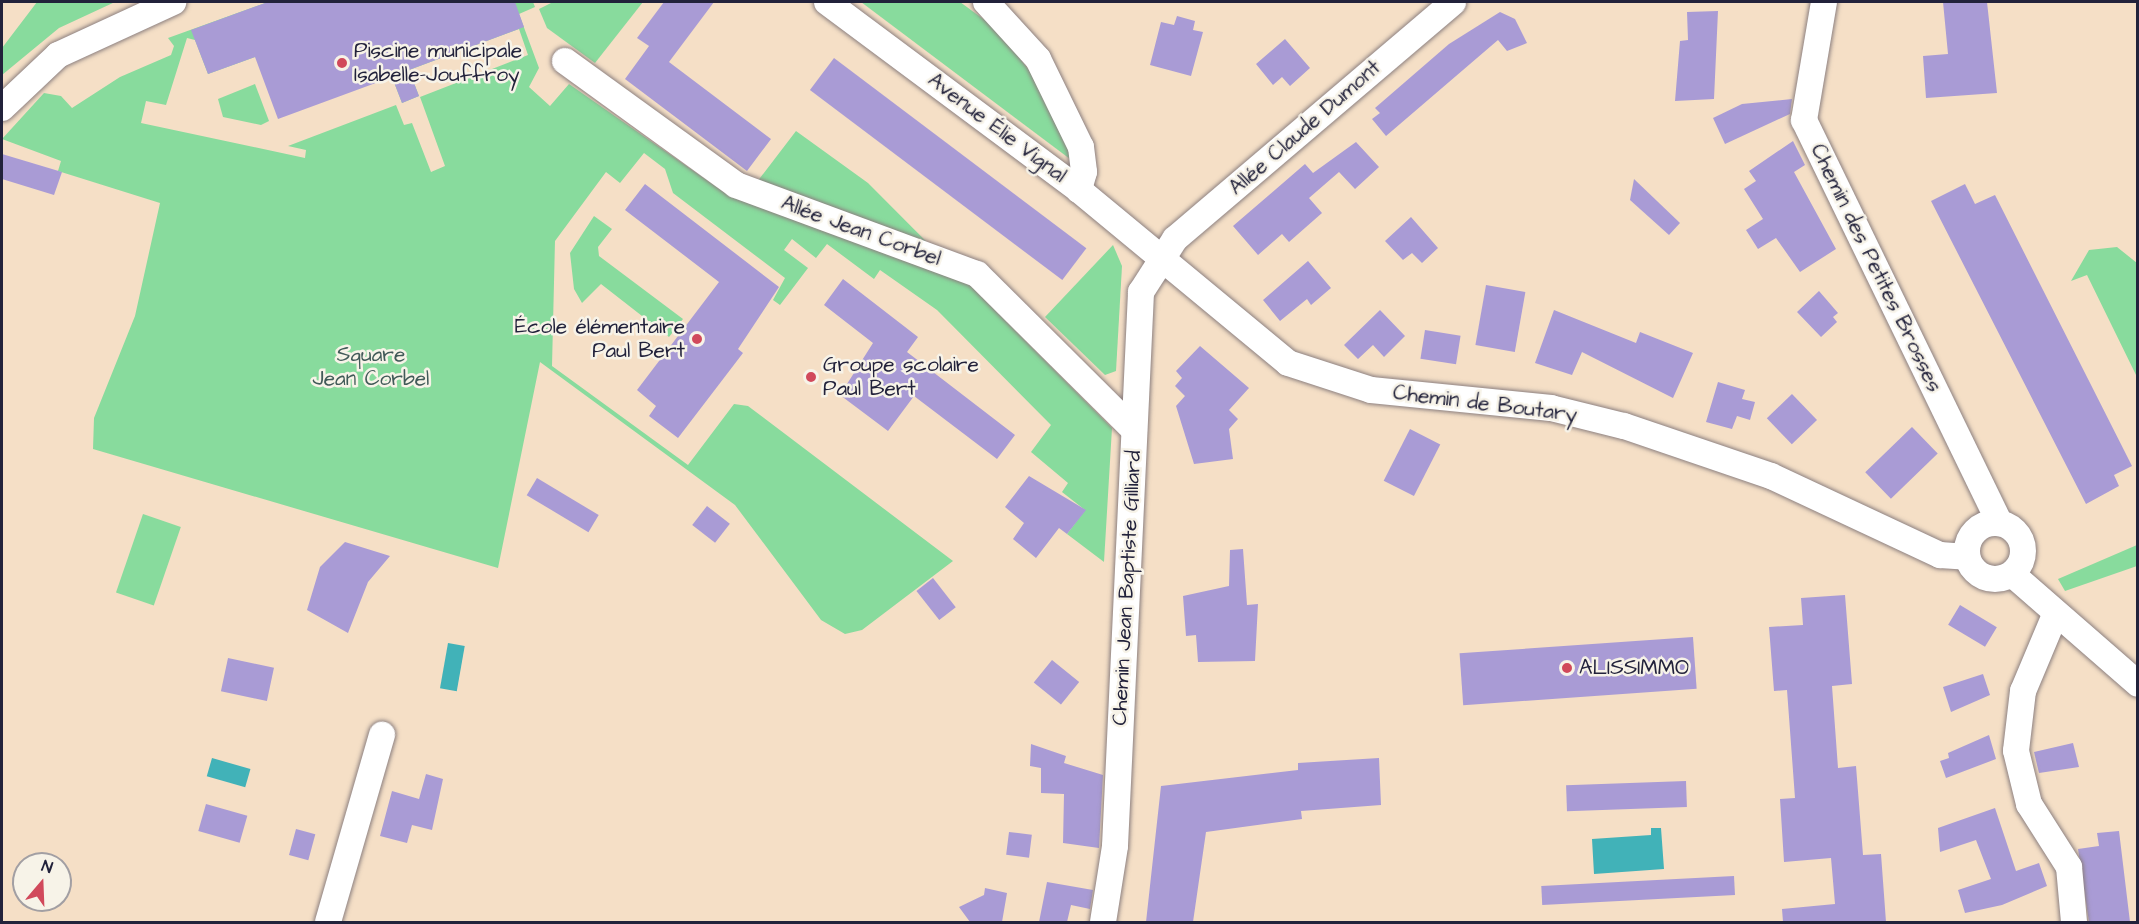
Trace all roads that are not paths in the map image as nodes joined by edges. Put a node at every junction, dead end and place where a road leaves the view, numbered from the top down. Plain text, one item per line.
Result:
1 (173, 2) edge
2 (827, 2) edge
3 (986, 2) edge
4 (1453, 2) edge
5 (1824, 2) edge
6 (565, 61) dead end
7 (2, 108) edge
8 (1079, 190) junction
9 (1162, 258) junction
10 (1134, 430) junction
11 (2000, 524) junction
12 (1967, 557) junction
13 (2012, 574) junction
14 (2055, 615) junction
15 (2138, 684) edge
16 (382, 735) dead end
17 (328, 922) edge
18 (1103, 922) edge
19 (2074, 922) edge

1 - 7 street
2 - 8 street, Avenue Élie Vignal
3 - 8 street
4 - 9 street, Allée Claude Dumont
5 - 11 street, Chemin des Petites Brosses
6 - 10 street, Allée Jean Corbel
8 - 9 street, Avenue Élie Vignal
9 - 10 street, Chemin Jean Baptiste Gilliard
9 - 12 street, Chemin de Boutary
10 - 18 street, Chemin Jean Baptiste Gilliard
11 - 12 street
11 - 13 street
12 - 13 street
13 - 14 street
14 - 15 street
14 - 19 street
16 - 17 street

